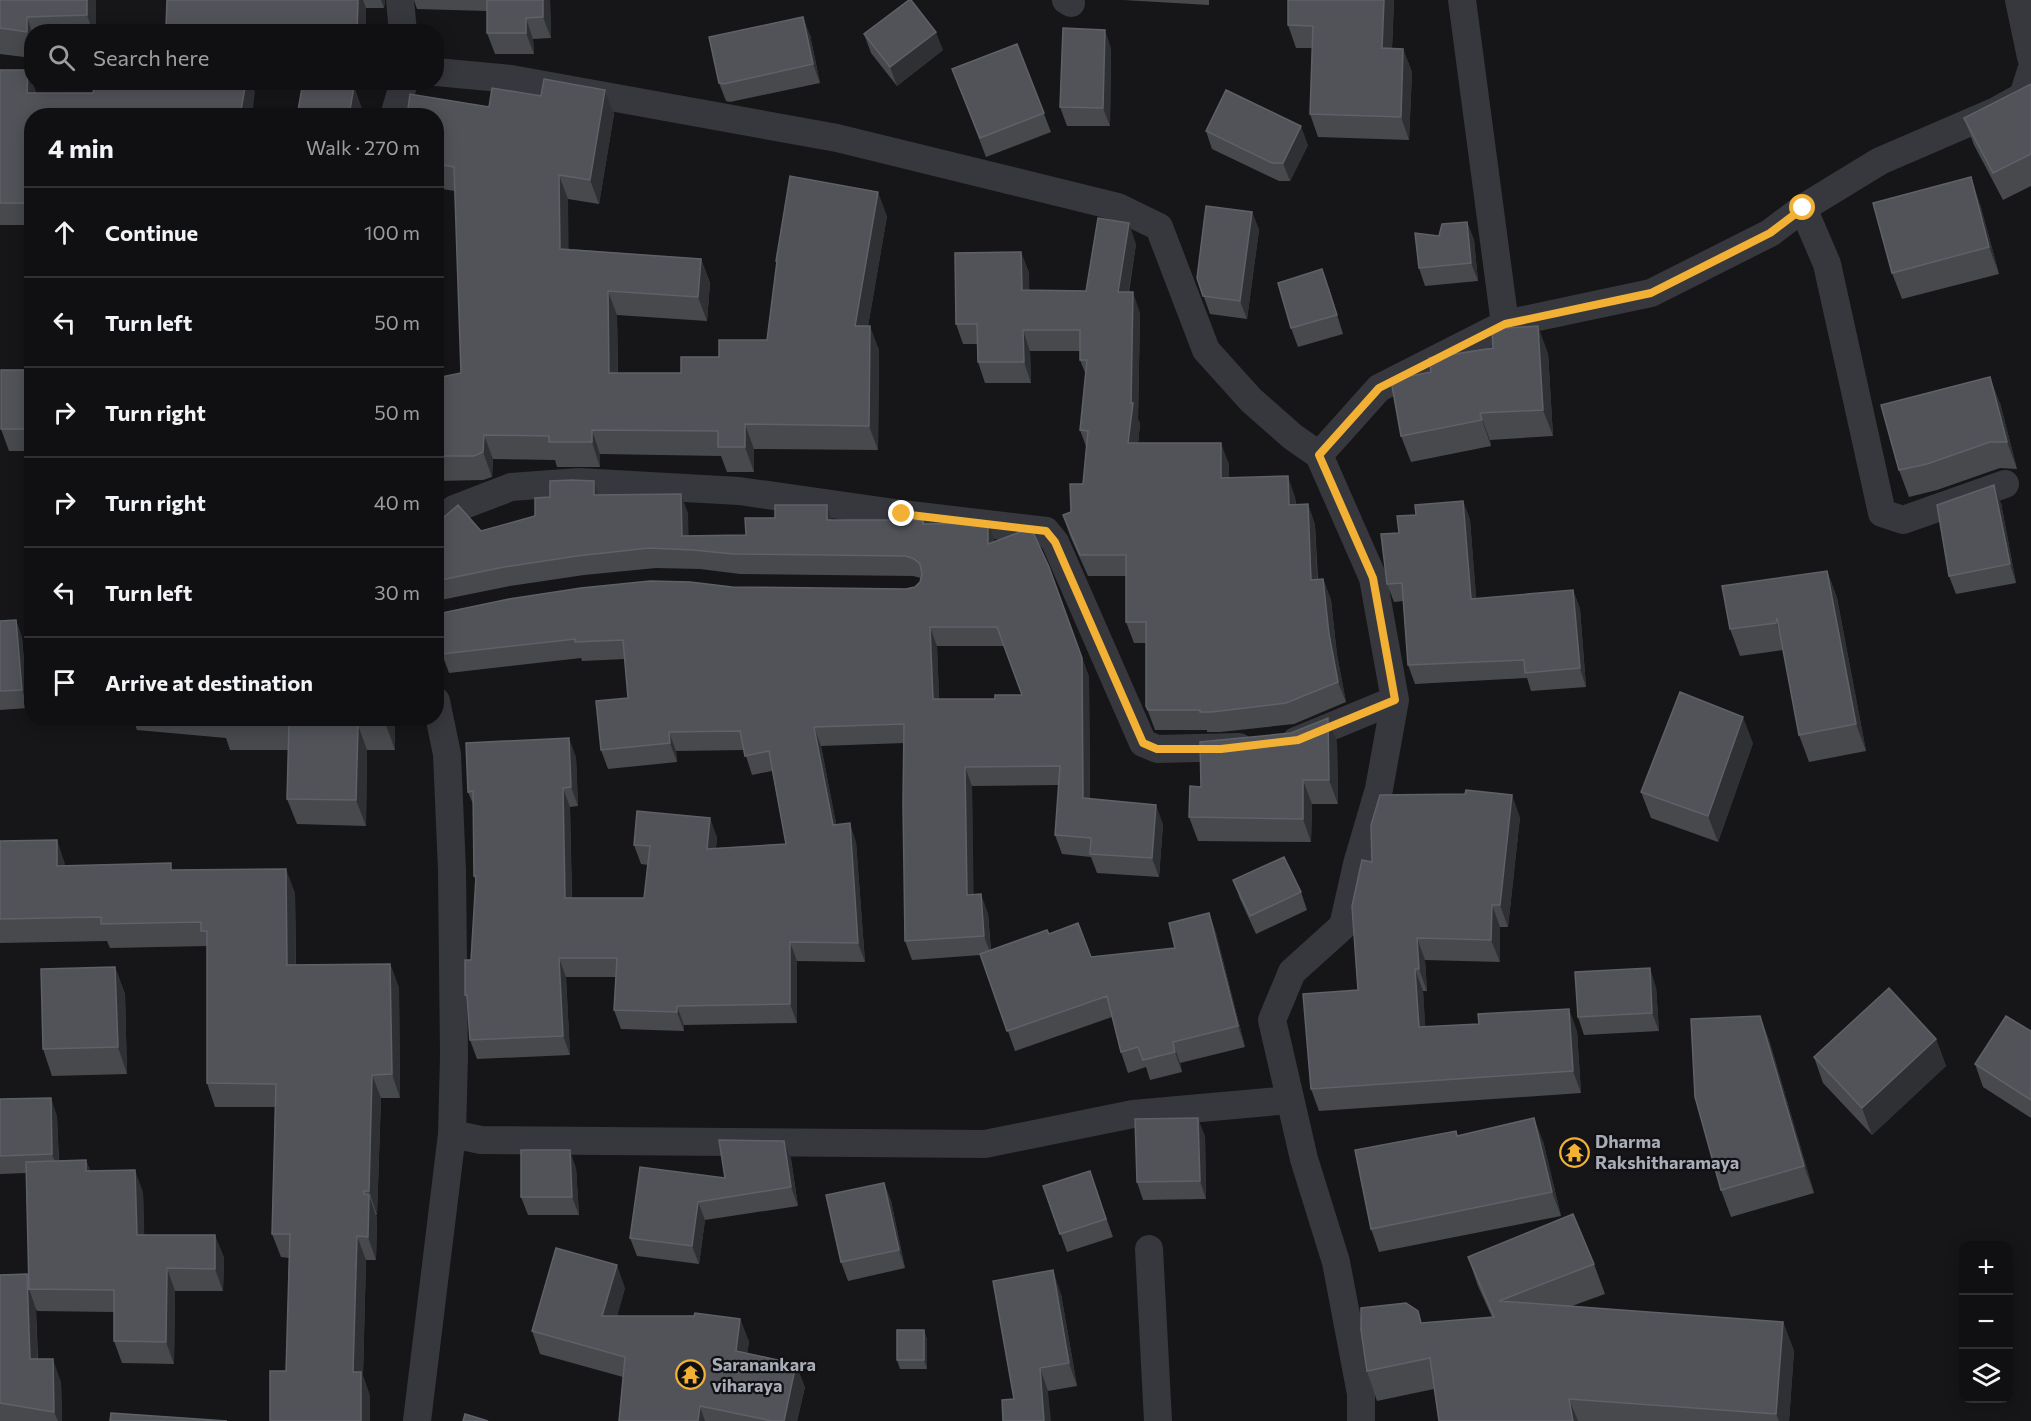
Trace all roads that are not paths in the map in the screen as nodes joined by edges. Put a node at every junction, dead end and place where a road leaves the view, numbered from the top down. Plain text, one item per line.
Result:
1 (400, 0) edge
2 (1462, 0) edge
3 (2019, 0) edge
4 (402, 24) edge
5 (2031, 57) edge
6 (2031, 71) edge
7 (444, 73) edge
8 (402, 90) edge
9 (397, 108) edge
10 (1803, 208) junction
11 (1505, 324) junction
12 (1319, 455) junction
13 (2005, 484) dead end
14 (444, 516) edge
15 (1395, 700) junction
16 (441, 726) edge
17 (1290, 1100) junction
18 (452, 1134) junction
19 (1149, 1249) dead end
20 (417, 1421) edge
21 (1158, 1421) edge
22 (1361, 1421) edge

1 - 4 street
2 - 11 street
3 - 5 street
6 - 10 street
7 - 12 street
8 - 9 street
10 - 11 street
10 - 13 street
11 - 12 street
12 - 15 street
14 - 15 street
15 - 17 street
16 - 18 street
17 - 18 street
17 - 22 street
18 - 20 street
19 - 21 street

